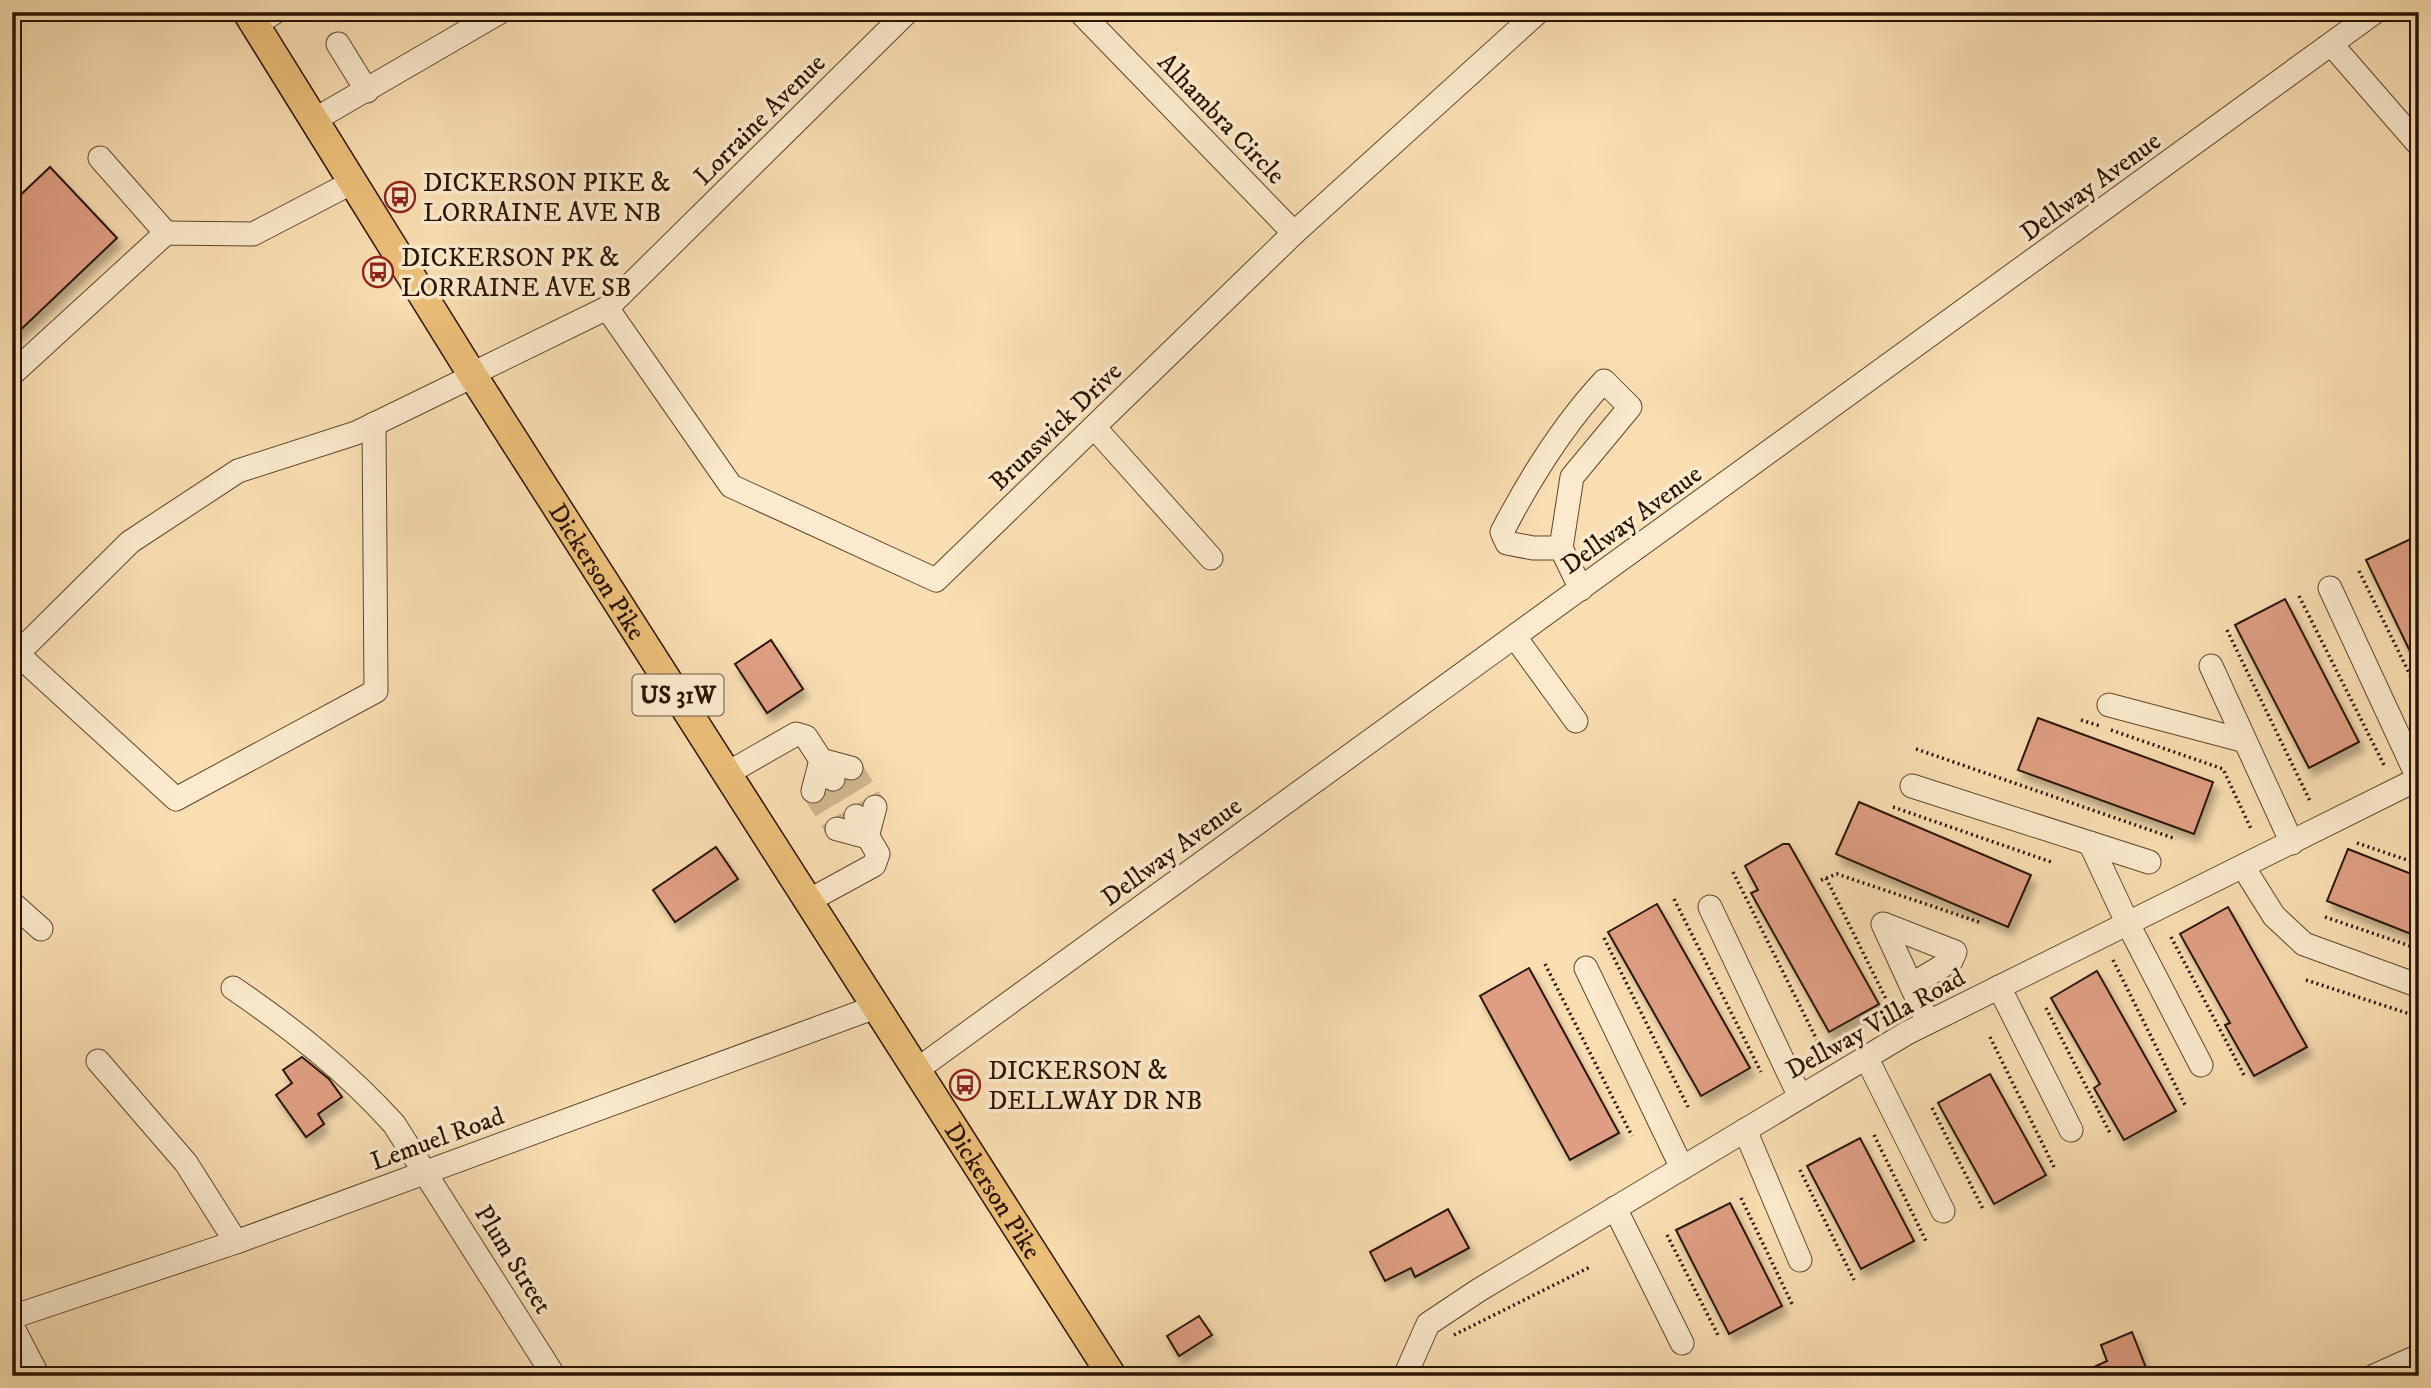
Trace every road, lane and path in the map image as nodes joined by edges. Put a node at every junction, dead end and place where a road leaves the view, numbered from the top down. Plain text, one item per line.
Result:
1 (500, 12) edge
2 (907, 12) edge
3 (1080, 12) edge
4 (1538, 12) edge
5 (2375, 12) edge
6 (259, 17) edge
7 (338, 44) dead end
8 (2332, 45) junction
9 (367, 91) junction
10 (314, 120) junction
11 (2419, 145) edge
12 (100, 158) dead end
13 (353, 182) junction
14 (166, 233) junction
15 (1294, 233) junction
16 (607, 308) junction
17 (12, 374) edge
18 (472, 375) junction
19 (374, 424) junction
20 (1094, 427) junction
21 (1549, 453) junction
22 (1572, 477) junction
23 (1561, 548) junction
24 (1211, 558) dead end
25 (2359, 571) dead end
26 (2330, 588) dead end
27 (1581, 589) junction
28 (2299, 596) dead end
29 (2227, 630) dead end
30 (1515, 637) junction
31 (14, 653) edge
32 (2211, 666) dead end
33 (2419, 693) edge
34 (2109, 705) dead end
35 (2081, 720) dead end
36 (1576, 721) dead end
37 (2245, 740) junction
38 (1916, 749) dead end
39 (2384, 765) dead end
40 (728, 773) junction
41 (830, 775) tunnel mouth
42 (2418, 779) edge
43 (1912, 786) dead end
44 (2311, 803) dead end
45 (1894, 807) dead end
46 (2252, 831) dead end
47 (867, 837) junction
48 (2176, 839) dead end
49 (2090, 843) junction
50 (2292, 843) junction
51 (2357, 843) dead end
52 (2149, 862) dead end
53 (2054, 863) dead end
54 (2419, 864) edge
55 (2244, 868) junction
56 (1734, 872) dead end
57 (1674, 899) dead end
58 (810, 900) junction
59 (12, 902) edge
60 (1710, 907) dead end
61 (2325, 917) dead end
62 (1979, 922) dead end
63 (2127, 922) junction
64 (41, 929) dead end
65 (2171, 937) dead end
66 (1604, 938) dead end
67 (2419, 950) edge
68 (2113, 960) dead end
69 (1545, 964) dead end
70 (1586, 968) dead end
71 (2306, 980) dead end
72 (2413, 984) dead end
73 (1911, 985) dead end
74 (1999, 987) junction
75 (233, 988) dead end
76 (878, 1006) junction
77 (1889, 1006) dead end
78 (2046, 1008) dead end
79 (2419, 1017) edge
80 (1928, 1022) junction
81 (1990, 1037) dead end
82 (1817, 1041) dead end
83 (1866, 1057) junction
84 (98, 1060) dead end
85 (2201, 1065) dead end
86 (918, 1069) junction
87 (1761, 1072) dead end
88 (2244, 1075) dead end
89 (1800, 1097) junction
90 (2185, 1105) dead end
91 (1688, 1107) dead end
92 (1932, 1108) dead end
93 (1745, 1130) junction
94 (2071, 1130) dead end
95 (2110, 1133) dead end
96 (1874, 1135) dead end
97 (1632, 1136) dead end
98 (2054, 1167) dead end
99 (1682, 1168) junction
100 (1800, 1170) dead end
101 (427, 1172) junction
102 (1741, 1198) dead end
103 (1615, 1208) junction
104 (1943, 1211) dead end
105 (1984, 1211) dead end
106 (1667, 1235) dead end
107 (1926, 1241) dead end
108 (236, 1242) junction
109 (1800, 1260) dead end
110 (1590, 1266) dead end
111 (1854, 1280) dead end
112 (1793, 1306) dead end
113 (12, 1317) edge
114 (12, 1325) edge
115 (1719, 1337) dead end
116 (1443, 1341) dead end
117 (1682, 1343) dead end
118 (2419, 1356) edge
119 (38, 1376) edge
120 (554, 1376) edge
121 (1112, 1376) edge
122 (1405, 1376) edge
123 (2374, 1376) edge

1 - 9 street
2 - 16 street, Lorraine Avenue
3 - 15 street, Alhambra Circle
4 - 15 street, Brunswick Drive
5 - 8 street, Dellway Avenue
6 - 10 main road, Dickerson Pike / US 31W
7 - 9 street
8 - 11 street
8 - 27 street, Dellway Avenue
9 - 10 street
10 - 13 main road, Dickerson Pike / US 31W
12 - 14 street
13 - 14 street
13 - 18 main road, Dickerson Pike / US 31W
14 - 17 street
15 - 20 street, Brunswick Drive
16 - 18 street, Lorraine Avenue
16 - 20 street, Brunswick Drive
18 - 19 street, Lorraine Avenue
18 - 40 main road, Dickerson Pike / US 31W
19 - 31 street, Lorraine Avenue
19 - 31 street
20 - 24 street
21 - 22 street
21 - 22 street
21 - 23 street
22 - 23 street
23 - 27 street
25 - 33 path
26 - 42 street
27 - 30 street, Dellway Avenue
28 - 39 path
29 - 44 path
30 - 36 street
30 - 86 street, Dellway Avenue
32 - 37 street
34 - 37 street
35 - 46 path
37 - 50 street
38 - 48 path
40 - 41 street
40 - 58 main road, Dickerson Pike / US 31W
42 - 50 street, Dellway Villa Road
43 - 49 street
45 - 53 path
47 - 47 street
47 - 58 street
49 - 52 street
49 - 63 street
50 - 55 street, Dellway Villa Road
51 - 54 path
55 - 63 street, Dellway Villa Road
55 - 72 street
56 - 82 path
57 - 87 path
58 - 76 main road, Dickerson Pike / US 31W
59 - 64 street
60 - 89 street
61 - 67 path
62 - 77 path
63 - 74 street, Dellway Villa Road
63 - 85 street
65 - 88 path
66 - 91 path
68 - 90 path
69 - 97 path
70 - 99 street
71 - 79 path
73 - 80 street
74 - 80 street, Dellway Villa Road
74 - 94 street
75 - 101 street, Plum Street
76 - 86 main road, Dickerson Pike / US 31W
76 - 101 street, Lemuel Road
78 - 95 path
80 - 83 street, Dellway Villa Road
81 - 98 path
83 - 89 street, Dellway Villa Road
83 - 104 street
84 - 108 street
86 - 121 main road, Dickerson Pike / US 31W
89 - 93 street, Dellway Villa Road
92 - 105 path
93 - 99 street, Dellway Villa Road
93 - 109 street
96 - 107 path
99 - 103 street, Dellway Villa Road
100 - 111 path
101 - 108 street, Lemuel Road
101 - 120 street, Plum Street
102 - 112 path
103 - 117 street
103 - 122 street, Dellway Villa Road
106 - 115 path
108 - 113 street, Lemuel Road
110 - 116 path
114 - 119 street
118 - 123 street

